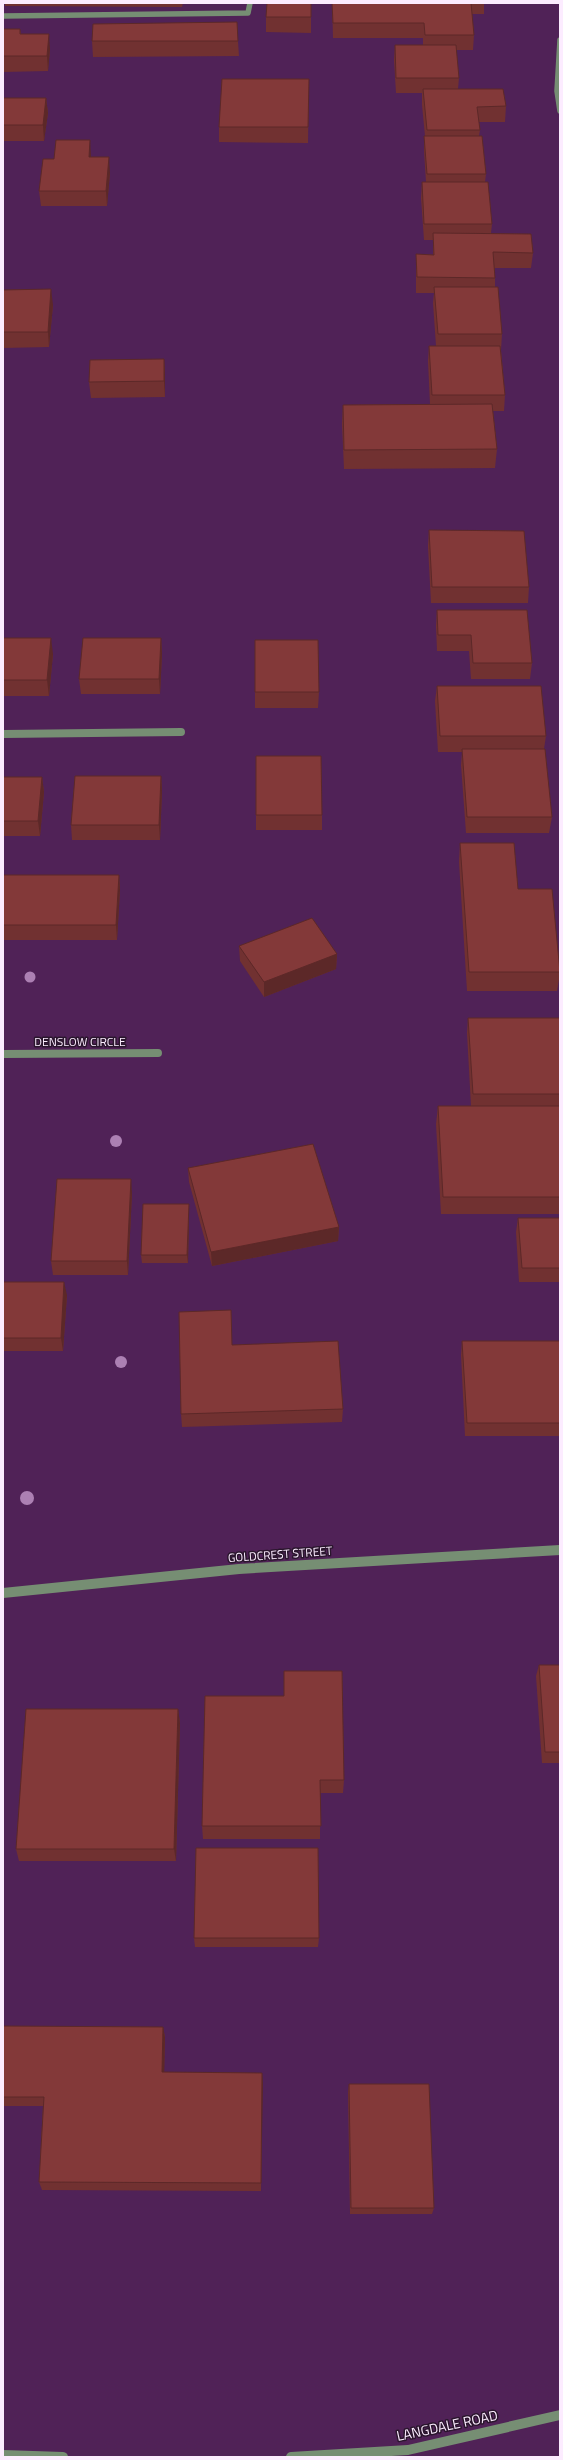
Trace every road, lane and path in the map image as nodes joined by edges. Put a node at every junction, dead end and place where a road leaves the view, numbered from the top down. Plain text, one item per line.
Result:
1 (250, 3) edge
2 (3, 16) edge
3 (560, 40) edge
4 (560, 111) edge
5 (182, 732) dead end
6 (3, 734) edge
7 (158, 1053) dead end
8 (3, 1054) edge
9 (560, 1550) edge
10 (3, 1593) edge
11 (560, 2416) edge
12 (3, 2456) edge
13 (311, 2456) edge
14 (63, 2457) edge
15 (291, 2457) edge

1 - 2 street
3 - 4 street
5 - 6 street
7 - 8 street, DENSLOW CIRCLE
9 - 10 street, GOLDCREST STREET
11 - 13 street, LANGDALE ROAD
12 - 14 street
13 - 15 street, LANGDALE ROAD

